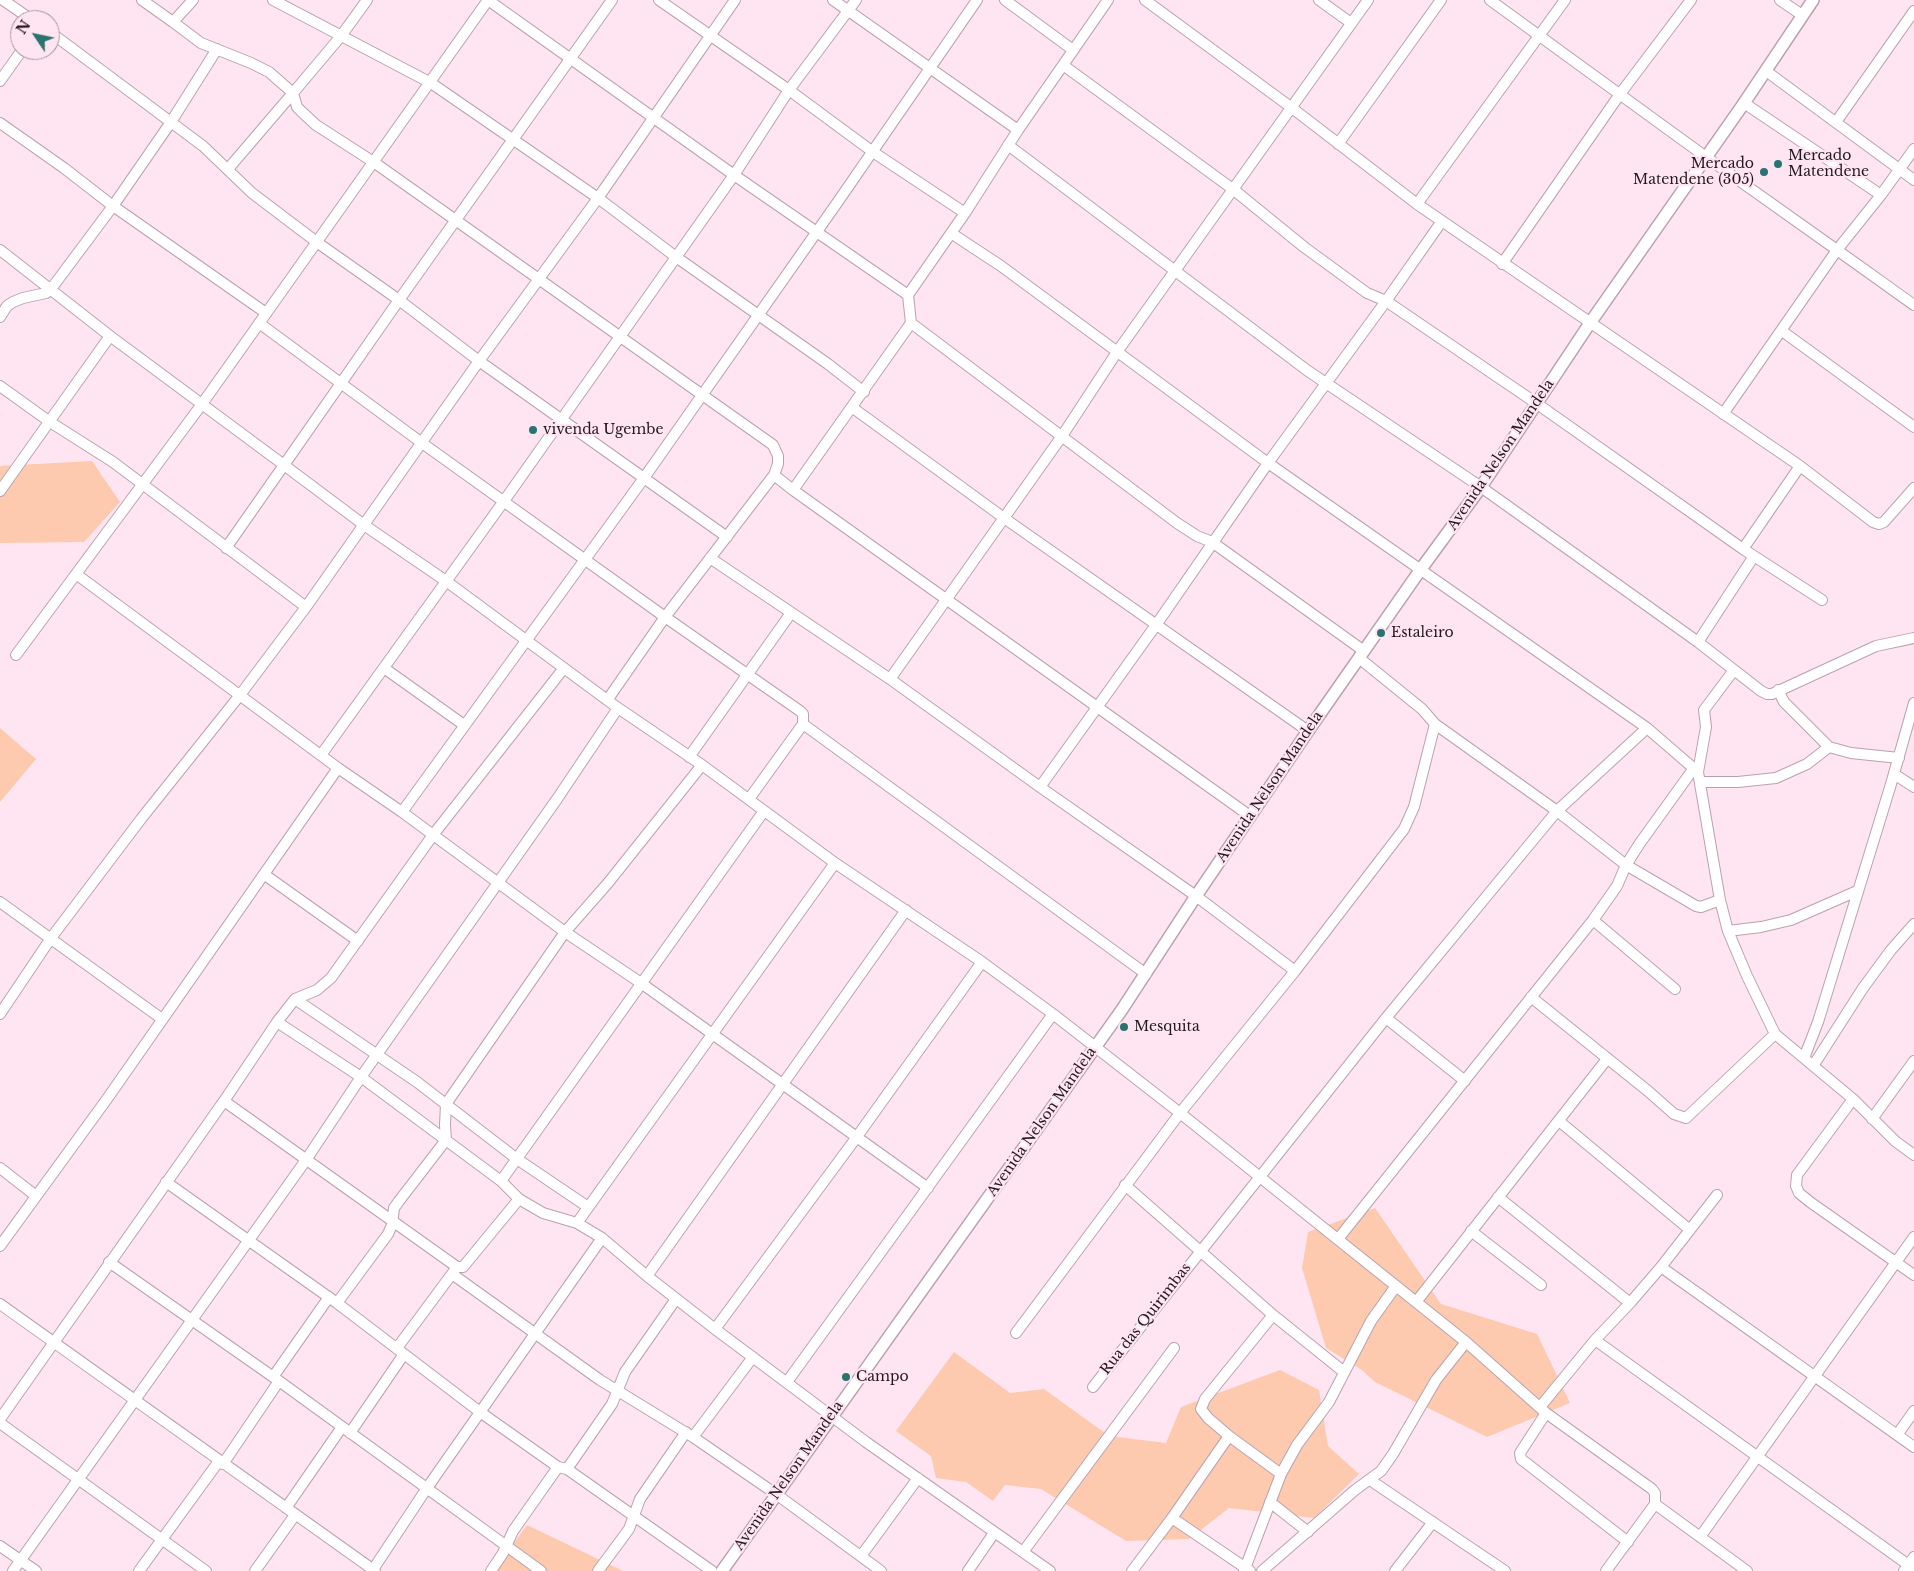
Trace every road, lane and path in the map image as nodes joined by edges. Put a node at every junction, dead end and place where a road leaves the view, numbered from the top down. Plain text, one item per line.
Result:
1 (3, 0) edge
2 (142, 0) edge
3 (193, 0) edge
4 (273, 0) edge
5 (367, 0) edge
6 (488, 0) edge
7 (612, 0) edge
8 (659, 0) edge
9 (735, 0) edge
10 (833, 0) edge
11 (856, 0) edge
12 (977, 0) edge
13 (1005, 0) edge
14 (1108, 0) edge
15 (1146, 0) edge
16 (1319, 0) edge
17 (1368, 0) edge
18 (1441, 0) edge
19 (1490, 0) edge
20 (1565, 0) edge
21 (1691, 0) edge
22 (1780, 0) edge
23 (1813, 0) edge
24 (18, 10) edge
25 (848, 11) junction
26 (1914, 11) edge
27 (1802, 15) junction
28 (172, 22) junction
29 (1352, 23) junction
30 (1538, 35) junction
31 (341, 36) junction
32 (710, 36) junction
33 (60, 39) edge
34 (217, 49) junction
35 (1073, 50) junction
36 (571, 59) junction
37 (15, 60) edge
38 (1062, 65) junction
39 (930, 69) junction
40 (1766, 70) junction
41 (0, 81) edge
42 (430, 83) junction
43 (789, 90) junction
44 (292, 93) junction
45 (1620, 94) junction
46 (1744, 103) junction
47 (1292, 108) junction
48 (653, 118) junction
49 (171, 122) junction
50 (1836, 122) junction
51 (0, 123) edge
52 (1018, 130) junction
53 (514, 140) junction
54 (1338, 144) junction
55 (1008, 145) junction
56 (1914, 149) edge
57 (873, 152) junction
58 (1706, 157) junction
59 (375, 163) junction
60 (228, 169) junction
61 (1899, 169) junction
62 (734, 175) junction
63 (1914, 180) edge
64 (1234, 190) junction
65 (1881, 195) junction
66 (598, 198) junction
67 (1417, 204) junction
68 (113, 206) junction
69 (965, 213) junction
70 (456, 222) junction
71 (1442, 222) junction
72 (816, 232) junction
73 (951, 233) junction
74 (318, 243) junction
75 (0, 250) edge
76 (1837, 250) junction
77 (676, 256) junction
78 (1502, 264) junction
79 (1176, 270) junction
80 (539, 280) junction
81 (51, 289) junction
82 (908, 295) junction
83 (399, 300) junction
84 (1386, 301) junction
85 (1914, 304) edge
86 (266, 313) junction
87 (759, 314) junction
88 (0, 317) edge
89 (259, 323) junction
90 (911, 323) junction
91 (1590, 323) junction
92 (1782, 331) junction
93 (110, 336) junction
94 (619, 336) junction
95 (1116, 352) junction
96 (479, 361) junction
97 (342, 383) junction
98 (1326, 383) junction
99 (0, 386) edge
100 (864, 392) junction
101 (702, 395) junction
102 (1536, 403) junction
103 (202, 404) junction
104 (852, 408) junction
105 (1723, 414) junction
106 (561, 418) junction
107 (50, 422) junction
108 (1914, 427) edge
109 (1062, 436) junction
110 (422, 443) junction
111 (1268, 463) junction
112 (284, 465) junction
113 (1800, 466) junction
114 (774, 475) junction
115 (644, 478) junction
116 (144, 485) junction
117 (1480, 487) junction
118 (1914, 488) edge
119 (793, 490) junction
120 (0, 491) edge
121 (504, 501) junction
122 (1004, 518) junction
123 (364, 525) junction
124 (727, 537) junction
125 (1212, 542) junction
126 (226, 548) junction
127 (1743, 549) junction
128 (1754, 556) junction
129 (710, 558) junction
130 (586, 560) junction
131 (1421, 569) junction
132 (76, 574) junction
133 (446, 581) junction
134 (947, 600) junction
135 (1822, 600) dead end
136 (306, 607) junction
137 (791, 613) junction
138 (665, 617) junction
139 (1156, 625) junction
140 (1914, 638) edge
141 (526, 640) junction
142 (1698, 642) junction
143 (1362, 654) junction
144 (16, 655) dead end
145 (384, 668) junction
146 (564, 668) junction
147 (1734, 670) junction
148 (747, 674) junction
149 (890, 679) junction
150 (1778, 690) junction
151 (240, 695) junction
152 (608, 699) junction
153 (1914, 703) edge
154 (1098, 706) junction
155 (618, 708) junction
156 (803, 724) junction
157 (1435, 724) junction
158 (464, 725) junction
159 (1647, 728) junction
160 (1308, 731) junction
161 (1829, 747) junction
162 (321, 755) junction
163 (689, 756) junction
164 (1899, 758) junction
165 (702, 765) junction
166 (338, 768) junction
167 (1696, 770) junction
168 (1894, 774) junction
169 (1701, 782) junction
170 (1914, 786) edge
171 (1040, 787) junction
172 (749, 799) junction
173 (764, 811) junction
174 (1557, 811) junction
175 (402, 812) junction
176 (1250, 816) junction
177 (433, 835) junction
178 (835, 863) junction
179 (1626, 865) junction
180 (265, 875) junction
181 (498, 882) junction
182 (1857, 891) junction
183 (1196, 896) junction
184 (1720, 900) junction
185 (0, 902) edge
186 (906, 910) junction
187 (1593, 920) junction
188 (1914, 924) edge
189 (1728, 931) junction
190 (565, 932) junction
191 (51, 938) junction
192 (358, 941) junction
193 (982, 962) junction
194 (1294, 971) junction
195 (1146, 974) junction
196 (641, 983) junction
197 (1675, 989) dead end
198 (1531, 997) junction
199 (295, 1000) junction
200 (0, 1014) edge
201 (1053, 1014) junction
202 (1386, 1018) junction
203 (162, 1019) junction
204 (277, 1022) junction
205 (712, 1034) junction
206 (1775, 1034) junction
207 (1096, 1047) junction
208 (377, 1054) junction
209 (1804, 1058) junction
210 (1607, 1059) junction
211 (1914, 1061) edge
212 (1813, 1066) junction
213 (361, 1077) junction
214 (1465, 1081) junction
215 (783, 1086) junction
216 (1853, 1100) junction
217 (224, 1101) junction
218 (446, 1104) junction
219 (1180, 1114) junction
220 (1872, 1119) junction
221 (1558, 1120) junction
222 (856, 1138) junction
223 (446, 1140) junction
224 (1914, 1155) edge
225 (517, 1159) junction
226 (306, 1160) junction
227 (0, 1168) edge
228 (1259, 1178) junction
229 (501, 1181) junction
230 (166, 1182) junction
231 (1125, 1185) junction
232 (928, 1188) junction
233 (1717, 1195) dead end
234 (36, 1196) junction
235 (1498, 1197) junction
236 (519, 1199) junction
237 (588, 1207) junction
238 (392, 1220) junction
239 (577, 1223) junction
240 (1690, 1230) junction
241 (1471, 1231) junction
242 (602, 1238) junction
243 (1914, 1238) edge
244 (1338, 1239) junction
245 (248, 1241) junction
246 (0, 1246) edge
247 (1199, 1252) junction
248 (109, 1262) junction
249 (1897, 1262) junction
250 (1661, 1267) junction
251 (455, 1271) junction
252 (647, 1276) junction
253 (1914, 1276) edge
254 (1541, 1285) dead end
255 (1396, 1286) junction
256 (676, 1299) junction
257 (333, 1300) junction
258 (1416, 1302) junction
259 (1630, 1303) junction
260 (0, 1304) edge
261 (1273, 1315) junction
262 (192, 1321) junction
263 (715, 1329) junction
264 (535, 1334) junction
265 (1016, 1334) dead end
266 (1595, 1340) junction
267 (54, 1342) junction
268 (1466, 1342) junction
269 (1174, 1348) dead end
270 (400, 1351) junction
271 (753, 1357) junction
272 (1344, 1372) junction
273 (1816, 1376) junction
274 (276, 1379) junction
275 (787, 1382) junction
276 (1093, 1387) dead end
277 (618, 1392) junction
278 (136, 1400) junction
279 (1543, 1410) junction
280 (1914, 1411) edge
281 (480, 1412) junction
282 (832, 1416) junction
283 (0, 1419) edge
284 (0, 1424) edge
285 (346, 1430) junction
286 (690, 1435) junction
287 (1897, 1435) junction
288 (1229, 1436) junction
289 (1914, 1447) edge
290 (1758, 1456) junction
291 (221, 1462) junction
292 (563, 1468) junction
293 (1281, 1474) junction
294 (918, 1478) junction
295 (79, 1480) junction
296 (1370, 1480) junction
297 (427, 1488) junction
298 (776, 1494) junction
299 (1270, 1502) junction
300 (1655, 1504) junction
301 (286, 1508) junction
302 (295, 1514) junction
303 (634, 1516) junction
304 (1172, 1518) junction
305 (1433, 1522) junction
306 (1308, 1532) junction
307 (994, 1533) junction
308 (1700, 1537) junction
309 (162, 1539) junction
310 (1628, 1542) junction
311 (0, 1546) edge
312 (506, 1546) junction
313 (1023, 1552) junction
314 (20, 1560) junction
315 (865, 1563) edge
316 (1910, 1565) edge
317 (1731, 1567) edge
318 (373, 1570) edge
319 (1246, 1570) edge
320 (13, 1571) edge
321 (36, 1571) edge
322 (140, 1571) edge
323 (206, 1571) edge
324 (255, 1571) edge
325 (491, 1571) edge
326 (541, 1571) edge
327 (598, 1571) edge
328 (712, 1571) edge
329 (722, 1571) edge
330 (881, 1571) edge
331 (968, 1571) edge
332 (1050, 1571) edge
333 (1132, 1571) edge
334 (1262, 1571) edge
335 (1395, 1571) edge
336 (1505, 1571) edge
337 (1606, 1571) edge
338 (1747, 1571) edge

1 - 24 street
2 - 28 street
3 - 28 street
4 - 31 street
5 - 31 street
6 - 36 street
6 - 42 street
7 - 36 street
8 - 32 street
9 - 32 street
10 - 25 street
11 - 25 street
12 - 39 street
13 - 35 street
14 - 35 street
15 - 47 street
16 - 29 street
17 - 29 street
18 - 54 street
19 - 30 street
20 - 30 street
21 - 45 street
22 - 27 street
23 - 27 street, Avenida Nelson Mandela
25 - 39 street
25 - 43 street
26 - 50 street
27 - 40 street, Avenida Nelson Mandela
28 - 34 street
29 - 47 street
30 - 45 street
30 - 67 street
31 - 42 street
31 - 44 street
32 - 43 street
32 - 48 street
33 - 49 street
34 - 44 street
34 - 49 street
35 - 38 street
36 - 48 street
36 - 53 street
37 - 41 street
38 - 52 street
38 - 64 street
39 - 52 street
39 - 57 street
40 - 46 street, Avenida Nelson Mandela
40 - 50 street
42 - 53 street
42 - 59 street
43 - 57 street
43 - 62 street
44 - 59 street
44 - 60 street
45 - 58 street
45 - 78 street
46 - 58 street, Avenida Nelson Mandela
46 - 65 street
47 - 54 street
47 - 64 street
48 - 62 street
48 - 66 street
49 - 60 street
49 - 68 street
50 - 61 street
51 - 68 street
52 - 55 street
53 - 66 street
53 - 70 street
54 - 67 street
55 - 69 street
55 - 79 street
56 - 61 street
57 - 69 street
57 - 72 street
58 - 76 street
58 - 91 street, Avenida Nelson Mandela
59 - 70 street
59 - 74 street
60 - 74 street
61 - 63 street
61 - 65 street
62 - 72 street
62 - 77 street
64 - 79 street
64 - 84 street
65 - 76 street
66 - 77 street
66 - 80 street
67 - 71 street
68 - 81 street
68 - 86 street
69 - 73 street
70 - 80 street
70 - 83 street
71 - 78 street
71 - 84 street
72 - 82 street
72 - 87 street
73 - 82 street
73 - 95 street
74 - 83 street
74 - 86 street
75 - 81 street
76 - 85 street
76 - 92 street
77 - 87 street
77 - 94 street
78 - 91 street
79 - 95 street
79 - 98 street
80 - 94 street
80 - 96 street
81 - 88 street
81 - 93 street
82 - 90 street
83 - 96 street
83 - 97 street
84 - 98 street
84 - 102 street
86 - 89 street
87 - 100 street
87 - 101 street
89 - 97 street
89 - 103 street
90 - 100 street
90 - 109 street
91 - 102 street, Avenida Nelson Mandela
91 - 105 street
92 - 105 street
92 - 108 street
93 - 103 street
93 - 107 street
94 - 101 street
94 - 106 street
95 - 109 street
95 - 111 street
96 - 106 street
96 - 110 street
97 - 110 street
97 - 112 street
98 - 111 street
98 - 117 street
99 - 107 street
100 - 104 street
101 - 114 street
101 - 115 street
102 - 117 street, Avenida Nelson Mandela
102 - 127 street
103 - 112 street
103 - 116 street
104 - 119 street
104 - 122 street
105 - 113 street
106 - 115 street
106 - 121 street
107 - 116 street
107 - 120 street
109 - 122 street
109 - 125 street
110 - 121 street
110 - 123 street
111 - 125 street
111 - 131 street
112 - 123 street
112 - 126 street
113 - 118 street
113 - 127 street
114 - 119 street
114 - 124 street
115 - 124 street
115 - 130 street
116 - 126 street
116 - 132 street
117 - 131 street, Avenida Nelson Mandela
117 - 142 street
119 - 134 street
121 - 130 street
121 - 133 street
122 - 134 street
122 - 139 street
123 - 133 street
123 - 136 street
124 - 129 street
125 - 139 street
125 - 143 street
126 - 136 street
127 - 128 street
128 - 135 street
128 - 142 street
129 - 137 street
129 - 138 street
130 - 138 street
130 - 141 street
131 - 143 street, Avenida Nelson Mandela
131 - 159 street
132 - 144 street
132 - 151 street
133 - 141 street
133 - 145 street
134 - 149 street
134 - 154 street
136 - 151 street
137 - 148 street
137 - 149 street
138 - 148 street
138 - 152 street
139 - 154 street
139 - 160 street
140 - 150 street
141 - 146 street
141 - 158 street
142 - 147 street
143 - 157 street
143 - 160 street, Avenida Nelson Mandela
145 - 158 street
145 - 162 street
146 - 152 street
146 - 177 street
147 - 150 street
147 - 167 street
148 - 156 street
148 - 163 street
149 - 171 street
150 - 161 street
151 - 162 street
151 - 191 street
152 - 155 street
153 - 164 street
154 - 171 street
154 - 176 street
155 - 163 street
155 - 181 street
156 - 172 street
156 - 195 street
157 - 174 street
157 - 194 street
158 - 175 street
159 - 167 street
159 - 174 street, Rua das Quirimbas
160 - 176 street, Avenida Nelson Mandela
161 - 164 street
161 - 169 street
162 - 166 street
163 - 165 street
164 - 168 street
165 - 172 street
165 - 190 street
166 - 175 street
166 - 180 street
167 - 169 street
167 - 179 street
168 - 170 street
168 - 182 street
169 - 184 street
171 - 183 street
172 - 173 street
173 - 178 street
173 - 196 street
174 - 179 street
174 - 202 street, Rua das Quirimbas
175 - 177 street
176 - 183 street, Avenida Nelson Mandela
177 - 181 street
177 - 192 street
178 - 186 street
178 - 205 street
179 - 184 street
179 - 187 street
180 - 192 street
180 - 203 street
181 - 190 street
181 - 208 street
182 - 189 street
182 - 209 street
183 - 194 street
183 - 195 street, Avenida Nelson Mandela
184 - 189 street
185 - 191 street
186 - 193 street
186 - 215 street
187 - 197 street
187 - 198 street
188 - 212 street
189 - 206 street
190 - 196 street
190 - 218 street
191 - 200 street
191 - 203 street
192 - 199 street
193 - 201 street
193 - 222 street
194 - 219 street
195 - 207 street, Avenida Nelson Mandela
196 - 205 street
196 - 225 street
198 - 210 street
198 - 214 street
199 - 204 street
199 - 208 street
201 - 207 street
201 - 232 street
202 - 214 street
202 - 228 street, Rua das Quirimbas
203 - 234 street
204 - 213 street
204 - 217 street
205 - 215 street
205 - 237 street
206 - 209 street
206 - 210 street
207 - 219 street
207 - 282 street, Avenida Nelson Mandela
208 - 213 street
208 - 218 street
209 - 212 street
210 - 221 street
211 - 220 street
212 - 216 street
213 - 223 street
213 - 226 street
214 - 244 street
215 - 222 street
215 - 252 street
216 - 220 street
216 - 249 street
217 - 226 street
217 - 230 street
218 - 223 street
218 - 225 street
219 - 228 street
219 - 231 street
220 - 224 street
221 - 235 street
221 - 240 street
222 - 232 street
222 - 263 street
223 - 229 street
223 - 238 street
225 - 229 street
225 - 237 street
226 - 238 street
226 - 245 street
227 - 234 street
228 - 244 street
228 - 247 street, Rua das Quirimbas
229 - 236 street
230 - 245 street
230 - 248 street
231 - 247 street
231 - 265 street
232 - 275 street
233 - 240 street
234 - 246 street
235 - 241 street
235 - 259 street
236 - 239 street
236 - 251 street
237 - 239 street
238 - 251 street
238 - 257 street
239 - 242 street
240 - 250 street
241 - 254 street
241 - 258 street
242 - 252 street
242 - 264 street
243 - 249 street
244 - 255 street
245 - 257 street
245 - 262 street
247 - 261 street
247 - 276 street, Rua das Quirimbas
248 - 262 street
248 - 267 street
249 - 253 street
249 - 273 street
250 - 259 street
250 - 273 street
251 - 264 street
251 - 270 street
252 - 256 street
255 - 258 street
255 - 272 street
256 - 263 street
256 - 277 street
257 - 270 street
257 - 274 street
258 - 268 street
259 - 266 street
260 - 267 street
261 - 272 street
261 - 288 street
262 - 274 street
262 - 278 street
263 - 271 street
264 - 277 street
264 - 281 street
266 - 279 street
266 - 290 street
267 - 278 street
267 - 283 street
268 - 279 street
268 - 296 street
269 - 313 street
270 - 281 street
270 - 285 street
271 - 275 street
271 - 286 street
272 - 293 street
273 - 287 street
273 - 290 street
274 - 285 street
274 - 291 street
275 - 282 street
277 - 286 street
277 - 292 street
278 - 291 street
278 - 295 street
279 - 300 street
279 - 310 street
280 - 287 street
281 - 292 street
281 - 297 street
282 - 294 street
282 - 298 street, Avenida Nelson Mandela
284 - 295 street
285 - 297 street
285 - 301 street
286 - 298 street
286 - 303 street
287 - 289 street
288 - 293 street
288 - 304 street
290 - 308 street
290 - 316 street
291 - 301 street
291 - 309 street
292 - 303 street
292 - 312 street
293 - 299 street
294 - 307 street
294 - 315 street
295 - 309 street
295 - 314 street
296 - 305 street
296 - 306 street
297 - 312 street
297 - 318 street
298 - 315 street
298 - 329 street, Avenida Nelson Mandela
299 - 306 street
299 - 319 street
300 - 308 street
300 - 310 street
301 - 302 street
302 - 318 street
302 - 324 street
303 - 327 street
303 - 328 street
304 - 319 street
304 - 333 street
305 - 335 street
305 - 336 street
306 - 334 street
307 - 313 street
307 - 331 street
308 - 317 street
309 - 322 street
309 - 323 street
310 - 337 street
311 - 314 street
312 - 325 street
312 - 326 street
313 - 332 street
314 - 320 street
314 - 321 street
315 - 330 street
317 - 338 street

